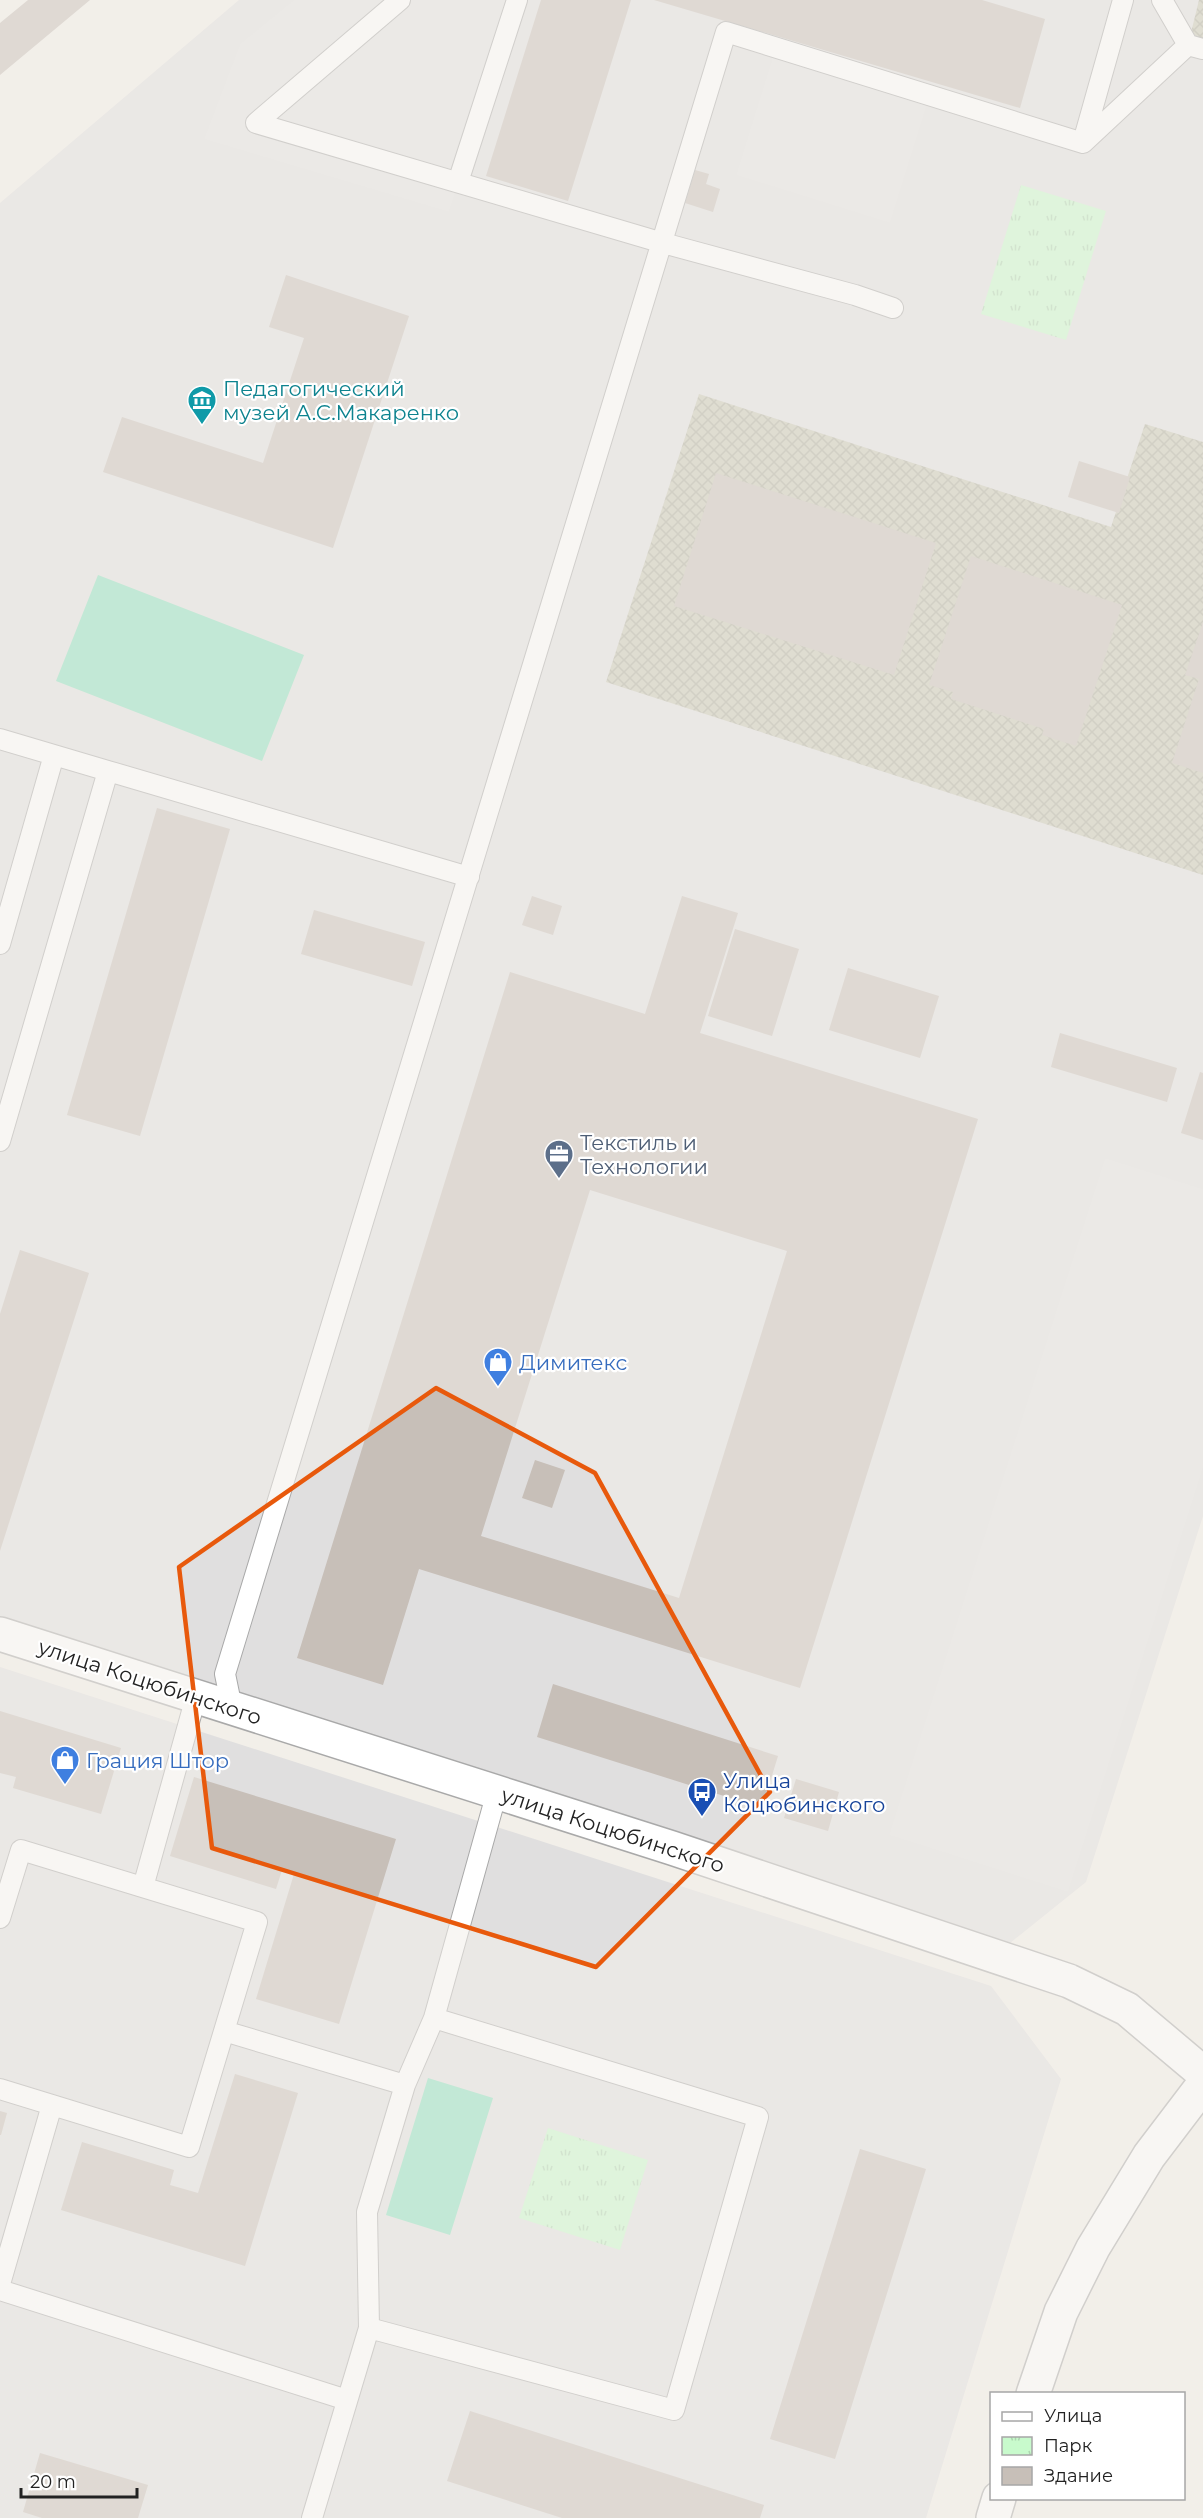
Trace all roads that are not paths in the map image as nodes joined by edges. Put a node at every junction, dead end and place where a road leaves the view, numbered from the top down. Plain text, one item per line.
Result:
1 (400, 0) edge
2 (517, 0) edge
3 (1123, 0) edge
4 (1162, 0) edge
5 (1196, 47) edge
6 (1083, 143) junction
7 (458, 182) junction
8 (663, 243) junction
9 (892, 308) dead end
10 (0, 739) edge
11 (54, 755) junction
12 (108, 771) junction
13 (469, 877) junction
14 (0, 944) edge
15 (0, 1141) edge
16 (0, 1634) edge
17 (196, 1697) junction
18 (232, 1708) junction
19 (497, 1792) junction
20 (143, 1887) junction
21 (0, 1918) edge
22 (434, 2018) junction
23 (224, 2031) junction
24 (1203, 2073) edge
25 (405, 2085) junction
26 (1203, 2085) edge
27 (0, 2089) edge
28 (52, 2105) junction
29 (0, 2284) edge
30 (0, 2290) edge
31 (369, 2328) junction
32 (1034, 2392) edge
33 (347, 2400) junction
34 (999, 2500) edge
35 (312, 2518) edge
36 (993, 2518) edge

1 - 7 lane
2 - 7 lane
3 - 6 lane
4 - 5 lane
5 - 6 lane
6 - 8 lane
7 - 8 lane
8 - 9 lane
8 - 13 lane
10 - 11 lane
11 - 12 lane
11 - 14 lane
12 - 13 lane
12 - 15 lane
13 - 18 lane
16 - 17 street, улица Коцюбинского
17 - 18 street, улица Коцюбинского
17 - 20 lane
18 - 19 street, улица Коцюбинского
19 - 22 lane
19 - 24 street, улица Коцюбинского
20 - 21 lane
20 - 23 lane
22 - 25 lane
22 - 31 lane
23 - 25 lane
23 - 28 lane
25 - 31 lane
26 - 32 street
27 - 28 lane
28 - 29 lane
30 - 33 lane
31 - 33 lane
33 - 35 lane
34 - 36 street

